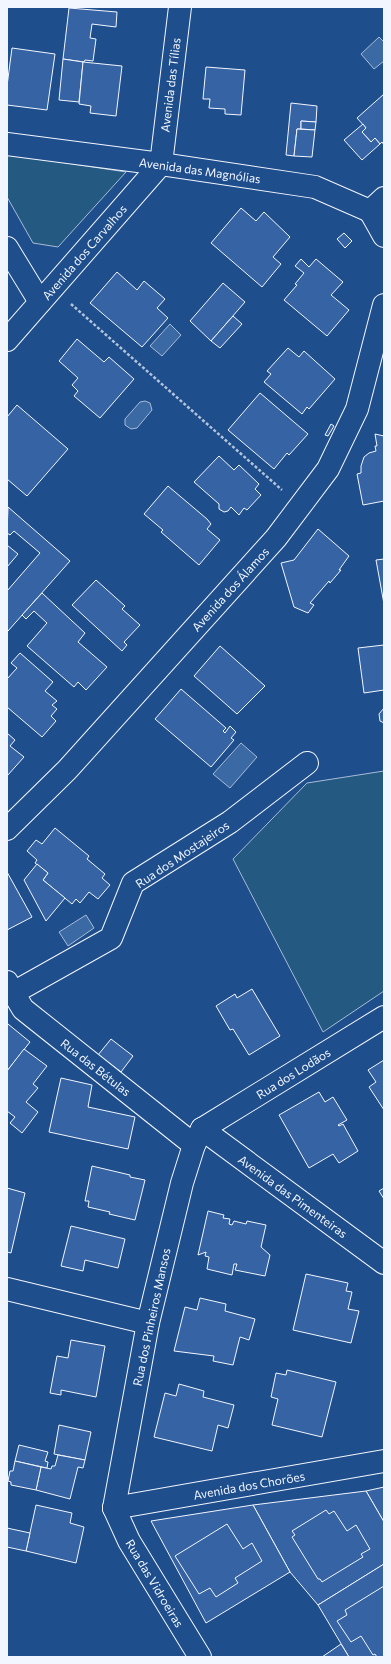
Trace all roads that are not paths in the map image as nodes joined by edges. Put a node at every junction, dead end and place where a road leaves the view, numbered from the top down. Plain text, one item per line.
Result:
1 (180, 7) edge
2 (7, 144) edge
3 (160, 164) junction
4 (377, 204) edge
5 (384, 236) edge
6 (7, 248) edge
7 (47, 295) junction
8 (384, 305) edge
9 (7, 340) edge
10 (307, 763) dead end
11 (7, 830) edge
12 (10, 987) edge
13 (384, 1017) edge
14 (198, 1137) junction
15 (384, 1263) edge
16 (7, 1289) edge
17 (148, 1323) junction
18 (384, 1461) edge
19 (114, 1508) junction
20 (200, 1657) edge

1 - 3 street, Avenida das Tílias
2 - 3 street, Avenida das Magnólias
3 - 4 street, Avenida das Magnólias
3 - 7 street, Avenida dos Carvalhos
4 - 5 street
6 - 7 street
7 - 9 street, Avenida dos Carvalhos
8 - 11 street, Avenida dos Álamos
10 - 12 street, Rua dos Mostajeiros
12 - 14 street, Rua das Bétulas
13 - 14 street, Rua dos Lodãos
14 - 15 street, Avenida das Pimenteiras
14 - 17 street, Rua dos Pinheiros Mansos
16 - 17 street
17 - 19 street, Rua dos Pinheiros Mansos
18 - 19 street, Avenida dos Chorões
19 - 20 street, Rua das Vidroeiras

